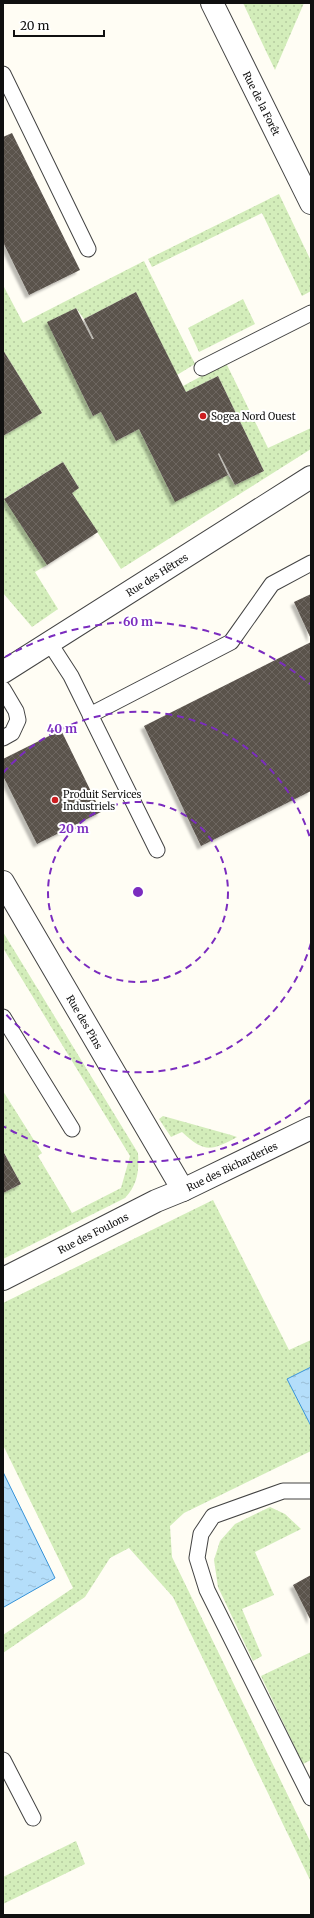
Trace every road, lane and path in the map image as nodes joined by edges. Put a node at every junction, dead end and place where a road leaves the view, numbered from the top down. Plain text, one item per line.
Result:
1 (212, 3) edge
2 (3, 74) edge
3 (311, 203) edge
4 (88, 249) dead end
5 (311, 314) edge
6 (202, 368) dead end
7 (311, 477) edge
8 (311, 563) edge
9 (49, 642) junction
10 (3, 672) edge
11 (3, 689) edge
12 (90, 714) junction
13 (3, 738) edge
14 (157, 850) dead end
15 (3, 882) edge
16 (3, 1017) edge
17 (311, 1128) edge
18 (72, 1129) dead end
19 (166, 1160) joint
20 (183, 1190) junction
21 (3, 1279) edge
22 (311, 1491) edge
23 (3, 1760) edge
24 (311, 1798) edge
25 (33, 1818) dead end

1 - 3 street, Rue de la Forêt
2 - 4 lane
5 - 6 lane
7 - 9 street, Rue des Hêtres
8 - 12 lane
9 - 10 street, Rue des Hêtres
9 - 12 lane
11 - 13 lane
12 - 14 lane
15 - 19 street, Rue des Pins
16 - 18 lane
17 - 20 street, Rue des Bicharderies
19 - 20 street, Rue des Bicharderies
20 - 21 street, Rue des Foulons
22 - 24 lane
23 - 25 lane

